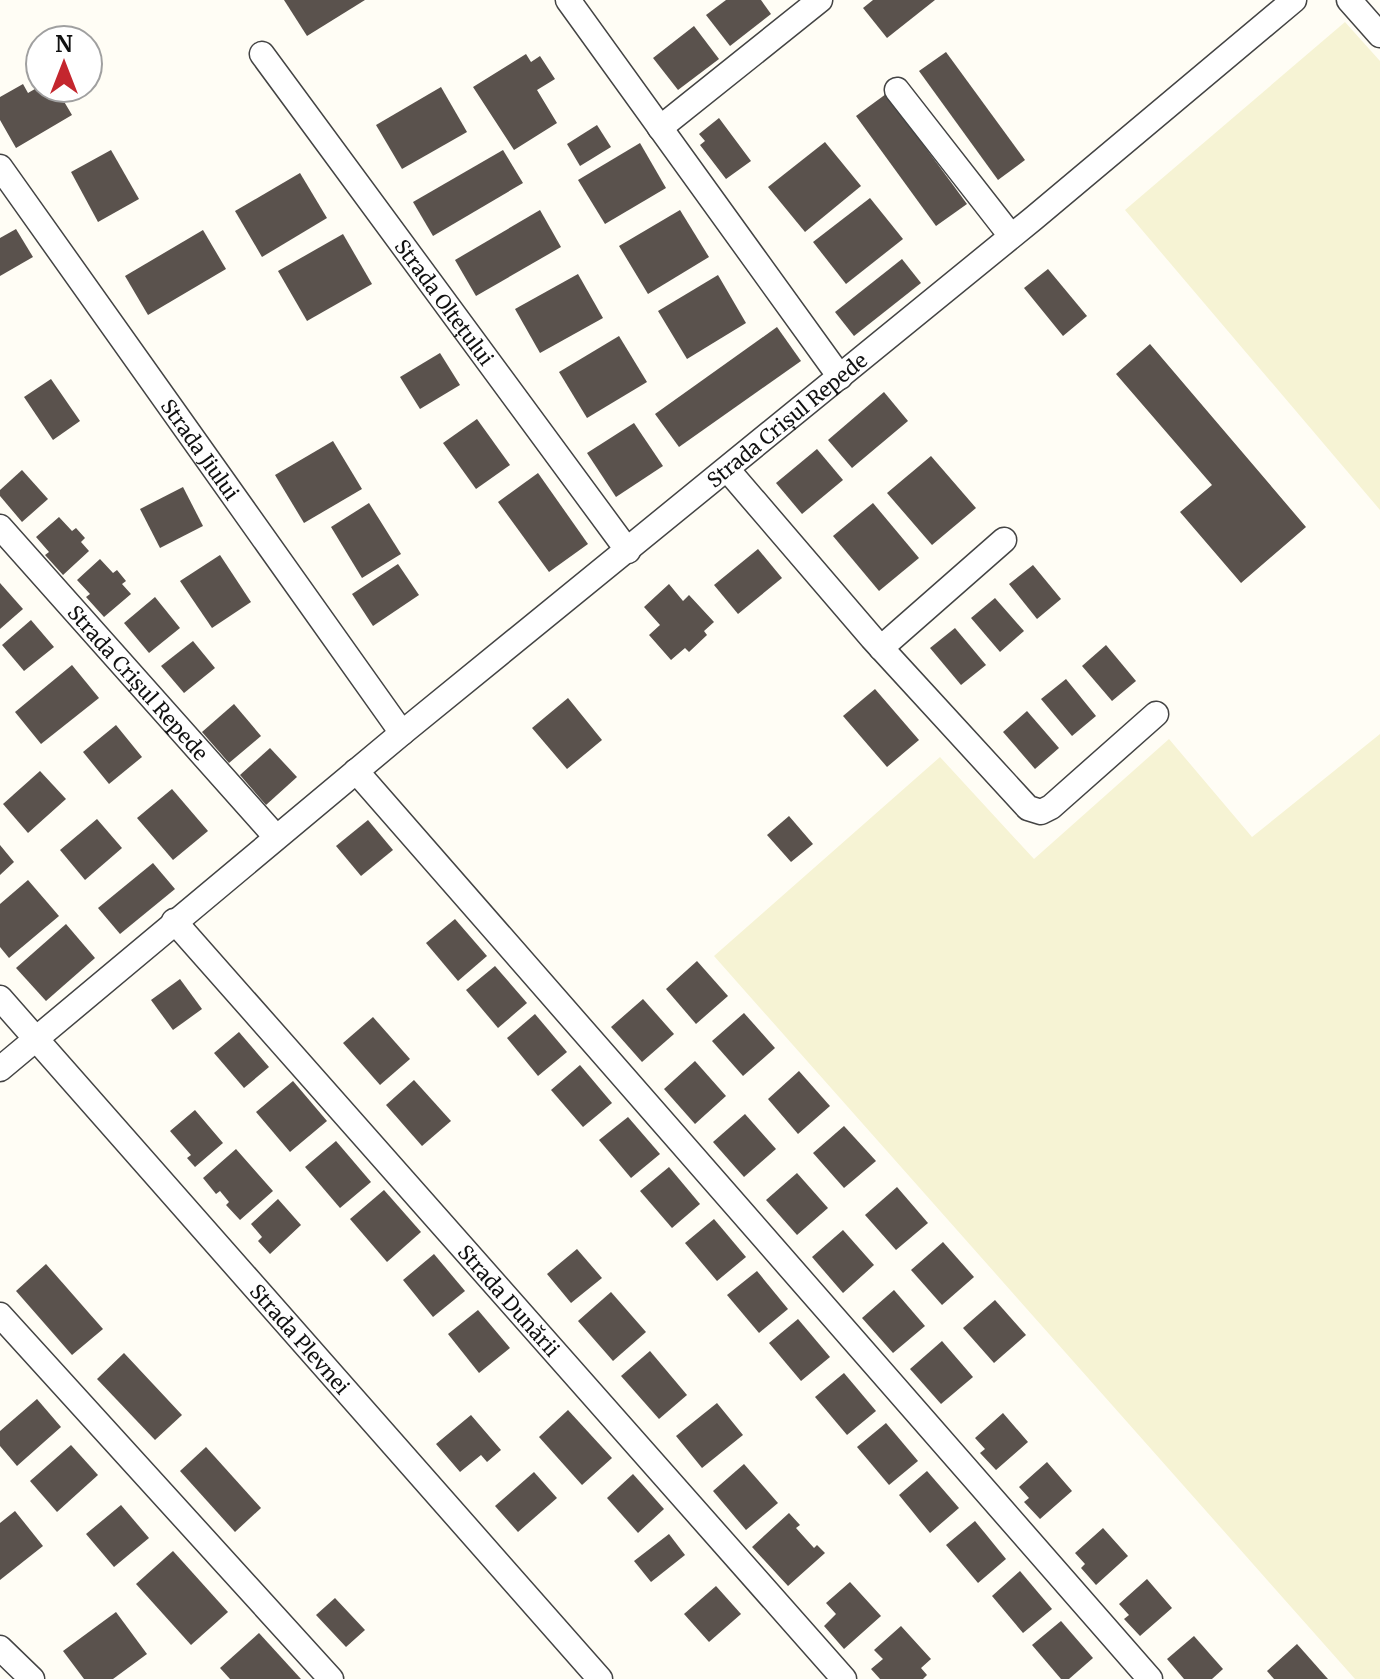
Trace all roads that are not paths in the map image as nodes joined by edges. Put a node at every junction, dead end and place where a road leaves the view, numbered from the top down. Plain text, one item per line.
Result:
1 (568, 0) edge
2 (820, 0) edge
3 (1294, 0) edge
4 (1349, 0) edge
5 (1380, 35) edge
6 (262, 54) dead end
7 (897, 90) dead end
8 (660, 128) junction
9 (0, 167) edge
10 (1011, 236) junction
11 (840, 377) junction
12 (727, 469) junction
13 (0, 527) edge
14 (1004, 540) dead end
15 (628, 551) junction
16 (881, 648) junction
17 (1156, 714) dead end
18 (402, 733) junction
19 (356, 771) junction
20 (276, 837) junction
21 (174, 921) junction
22 (0, 998) edge
23 (36, 1038) junction
24 (0, 1069) edge
25 (0, 1315) edge
26 (0, 1648) edge
27 (32, 1679) edge
28 (331, 1679) edge
29 (600, 1679) edge
30 (844, 1679) edge
31 (1150, 1679) edge

1 - 8 street
2 - 8 street
3 - 10 street, Strada Crișul Repede
4 - 5 street
6 - 15 street, Strada Oltețului
7 - 10 street
8 - 11 street
9 - 18 street, Strada Jiului
10 - 11 street, Strada Crișul Repede
11 - 12 street, Strada Crișul Repede
12 - 15 street, Strada Crișul Repede
12 - 16 street
13 - 20 street, Strada Crișul Repede
14 - 16 street
15 - 18 street, Strada Crișul Repede
16 - 17 street
18 - 19 street, Strada Crișul Repede
19 - 20 street, Strada Crișul Repede
19 - 31 street
20 - 21 street, Strada Crișul Repede
21 - 23 street, Strada Crișul Repede
21 - 30 street, Strada Dunării
22 - 23 street, Strada Plevnei
23 - 24 street, Strada Crișul Repede
23 - 29 street, Strada Plevnei
25 - 28 street
26 - 27 street

